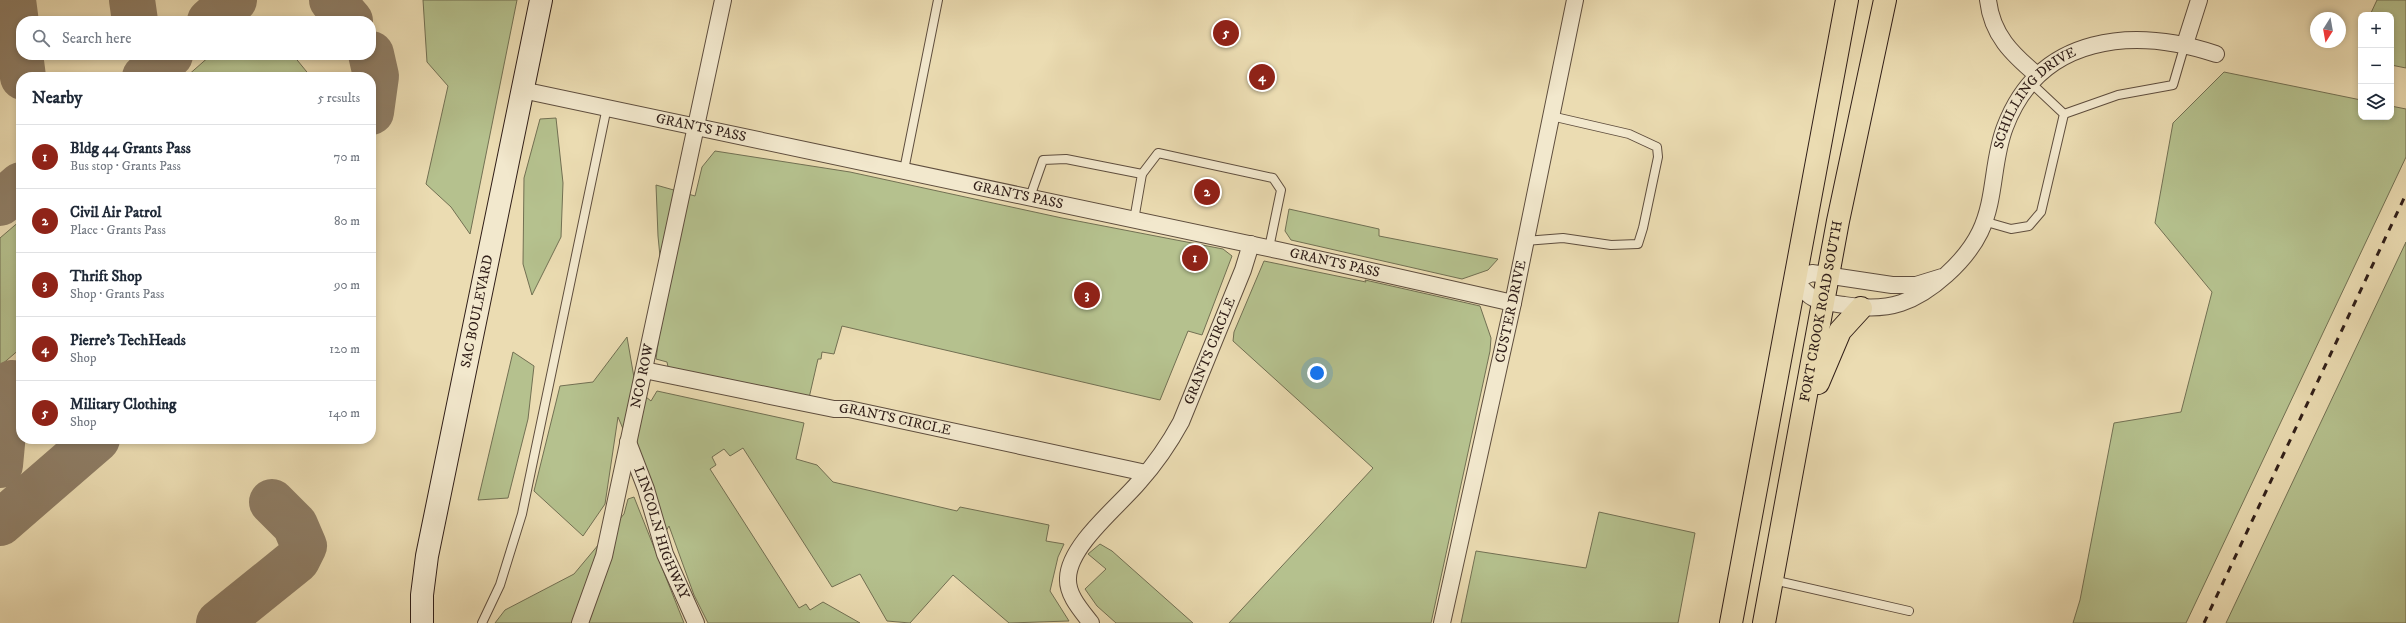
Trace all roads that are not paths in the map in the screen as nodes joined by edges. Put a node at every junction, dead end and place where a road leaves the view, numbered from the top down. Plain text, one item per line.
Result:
1 (540, 0) edge
2 (723, 0) edge
3 (938, 0) edge
4 (1575, 0) edge
5 (1847, 0) edge
6 (1885, 0) edge
7 (1988, 0) edge
8 (2199, 0) edge
9 (2185, 44) junction
10 (2216, 54) dead end
11 (2034, 79) junction
12 (522, 90) junction
13 (607, 107) junction
14 (2064, 114) junction
15 (1551, 116) junction
16 (696, 126) junction
17 (904, 170) junction
18 (1142, 174) junction
19 (1030, 197) junction
20 (1134, 220) junction
21 (1983, 221) junction
22 (1525, 241) junction
23 (1251, 244) junction
24 (1269, 248) junction
25 (1829, 274) junction
26 (1942, 277) junction
27 (1795, 280) junction
28 (1824, 302) junction
29 (1513, 303) junction
30 (1861, 308) junction
31 (644, 370) junction
32 (1802, 421) junction
33 (628, 442) junction
34 (1146, 473) junction
35 (1772, 580) junction
36 (1909, 611) dead end
37 (422, 623) edge
38 (482, 623) edge
39 (580, 623) edge
40 (696, 623) edge
41 (1091, 623) edge
42 (1442, 623) edge
43 (1732, 623) edge
44 (1764, 623) edge

1 - 12 street, SAC BOULEVARD
2 - 16 street, NCO ROW
3 - 17 lane
4 - 15 street, CUSTER DRIVE
5 - 27 main road
6 - 25 main road, FORT CROOK ROAD SOUTH
7 - 11 street
8 - 9 street
9 - 10 street, SCHILLING DRIVE
9 - 11 street, SCHILLING DRIVE
9 - 14 lane
11 - 14 lane
11 - 21 street, SCHILLING DRIVE
12 - 13 street, GRANTS PASS
12 - 37 street, SAC BOULEVARD
13 - 16 street, GRANTS PASS
13 - 38 lane
14 - 21 lane
15 - 22 street, CUSTER DRIVE
15 - 22 lane
16 - 17 street, GRANTS PASS
16 - 31 street, NCO ROW
17 - 19 street, GRANTS PASS
18 - 19 lane
18 - 20 lane
18 - 24 lane
19 - 20 street, GRANTS PASS
20 - 23 street, GRANTS PASS
21 - 26 street, SCHILLING DRIVE
22 - 29 street, CUSTER DRIVE
23 - 24 street, GRANTS PASS
23 - 34 street, GRANTS CIRCLE
24 - 29 street, GRANTS PASS
25 - 26 street, SCHILLING DRIVE
25 - 27 street, SCHILLING DRIVE
25 - 28 main road, FORT CROOK ROAD SOUTH
26 - 30 street, SCHILLING DRIVE
27 - 28 street, SCHILLING DRIVE
27 - 43 main road
28 - 30 street, SCHILLING DRIVE
28 - 32 main road, FORT CROOK ROAD SOUTH
29 - 42 street, CUSTER DRIVE
30 - 32 main road
31 - 33 street, NCO ROW
31 - 34 street, GRANTS CIRCLE
32 - 35 main road, FORT CROOK ROAD SOUTH
33 - 39 street, NCO ROW
33 - 40 street, LINCOLN HIGHWAY
34 - 41 street, GRANTS CIRCLE
35 - 36 lane
35 - 44 main road, FORT CROOK ROAD SOUTH

